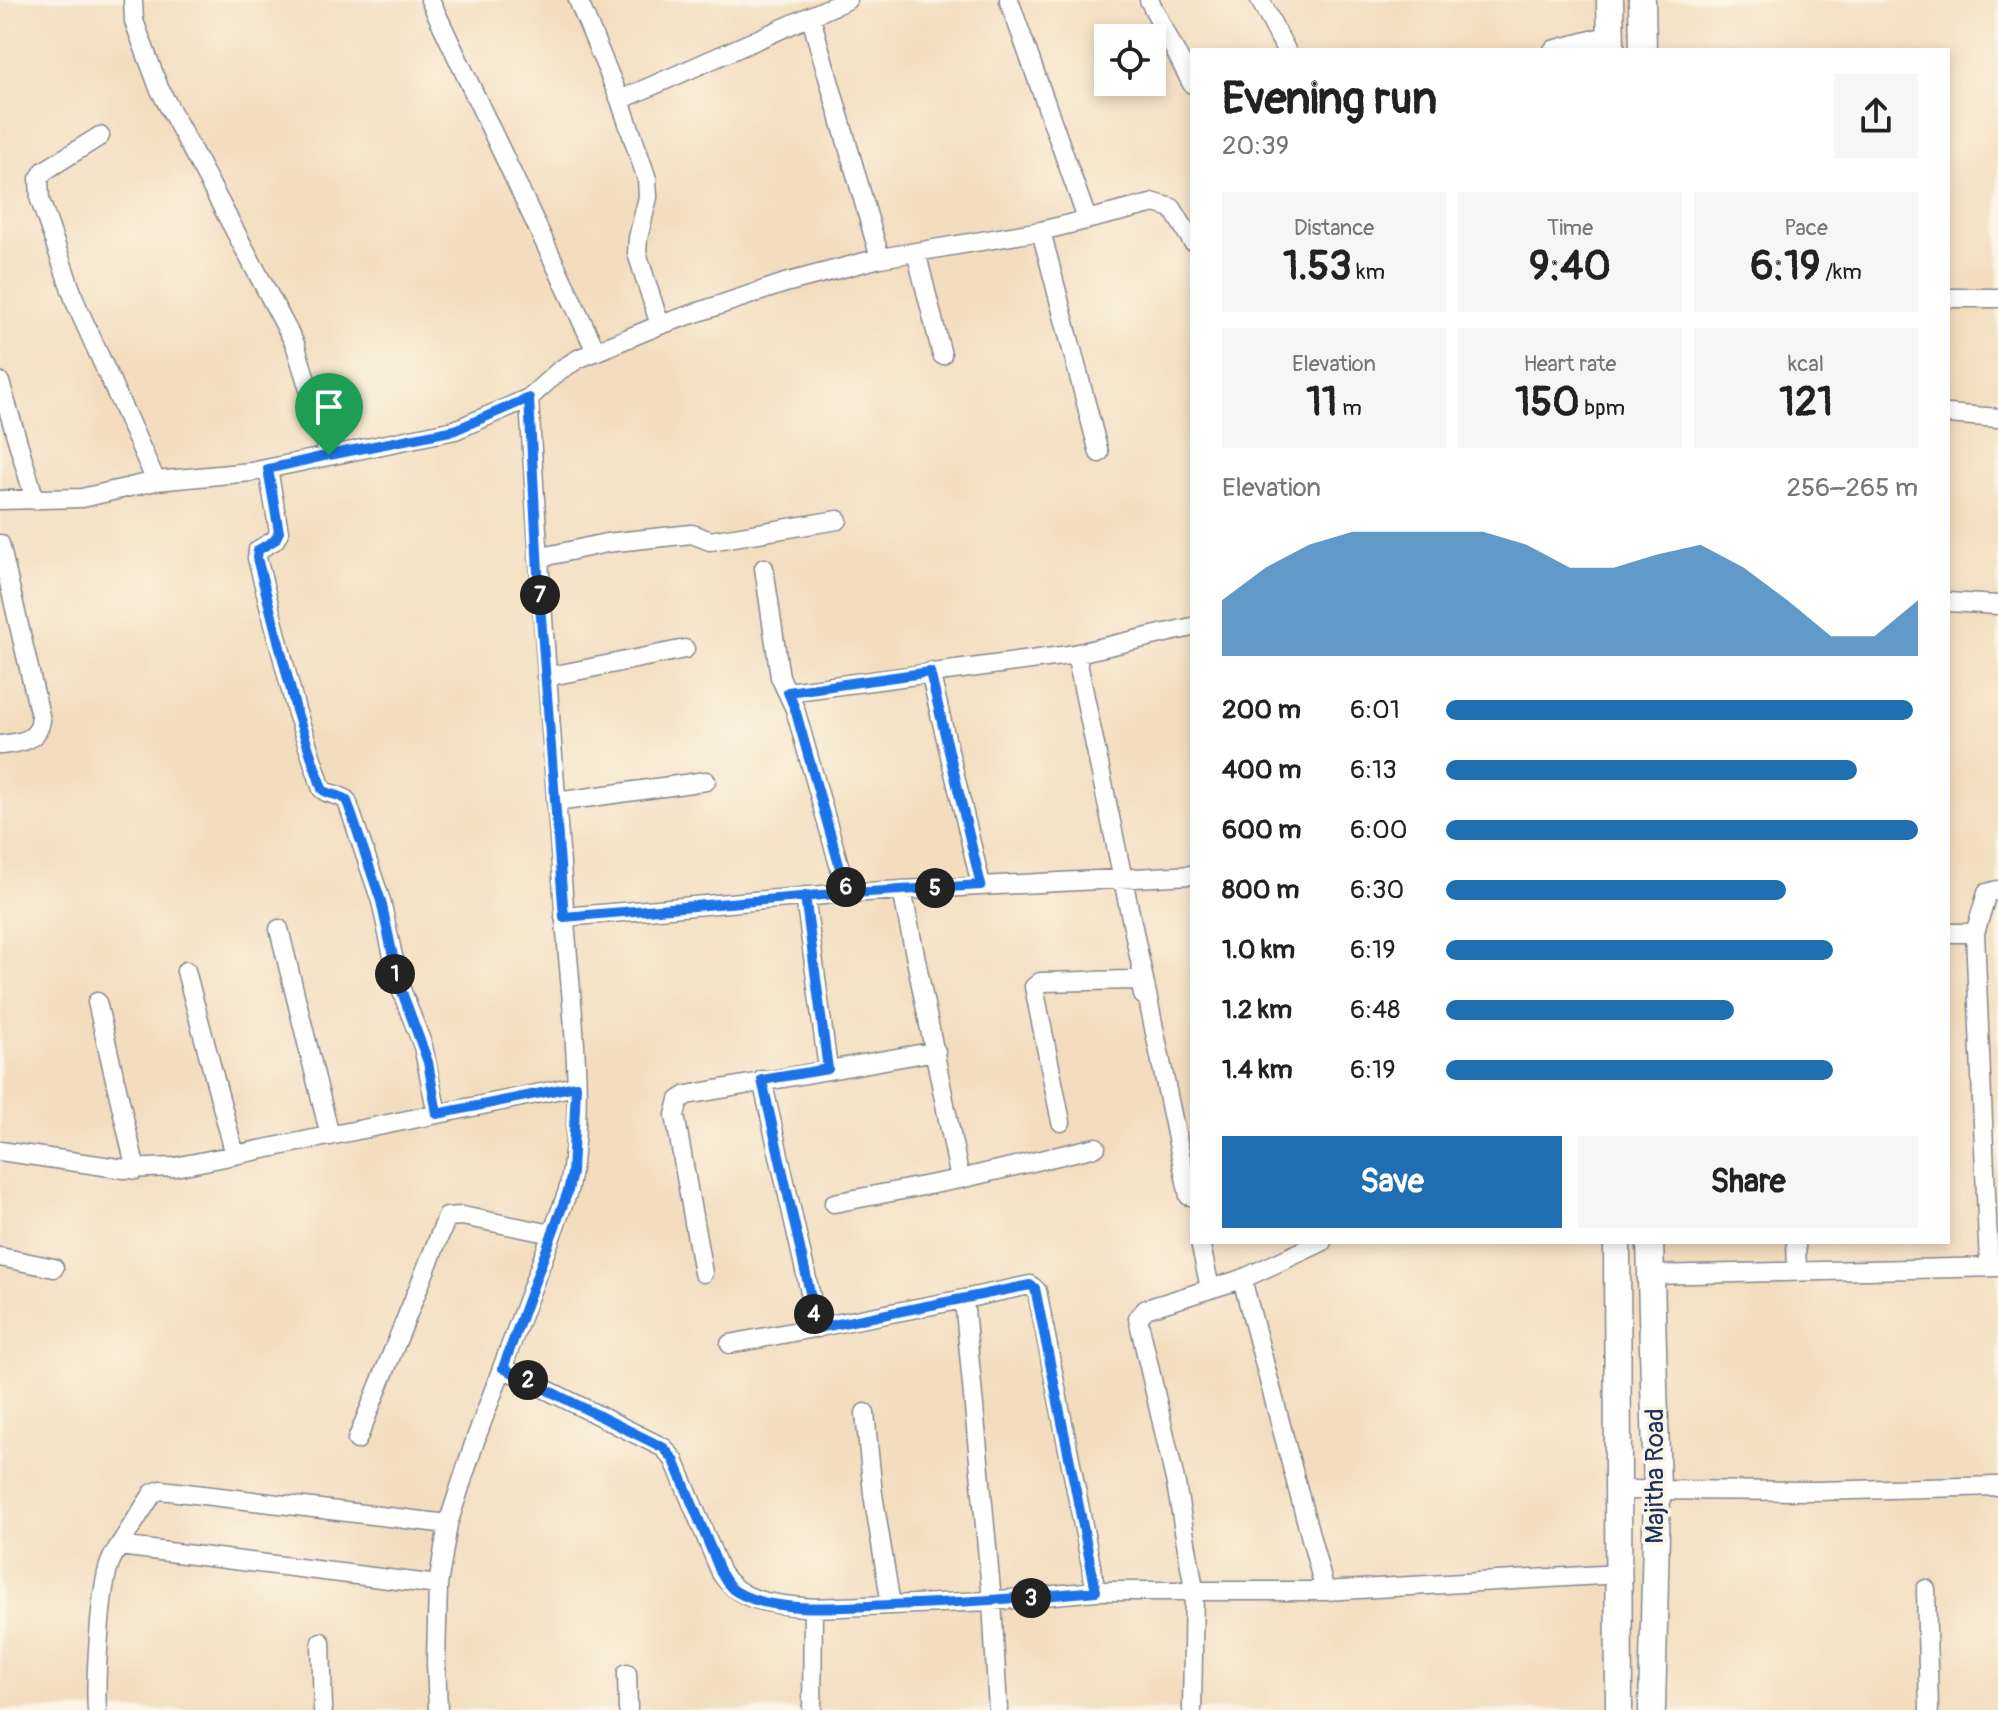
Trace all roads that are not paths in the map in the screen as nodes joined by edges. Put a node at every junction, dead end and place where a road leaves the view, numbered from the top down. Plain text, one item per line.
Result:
1 (133, 0) edge
2 (430, 0) edge
3 (578, 0) edge
4 (847, 0) edge
5 (1009, 0) edge
6 (1149, 0) edge
7 (1260, 0) edge
8 (1610, 0) edge
9 (1642, 0) edge
10 (811, 18) junction
11 (1611, 43) edge
12 (1285, 48) edge
13 (1570, 48) edge
14 (1643, 48) edge
15 (1190, 80) edge
16 (620, 100) junction
17 (100, 136) dead end
18 (1087, 219) junction
19 (1041, 231) junction
20 (1190, 238) edge
21 (916, 252) junction
22 (880, 258) junction
23 (1950, 298) edge
24 (1998, 298) edge
25 (660, 325) junction
26 (596, 351) junction
27 (942, 355) dead end
28 (0, 382) edge
29 (529, 398) junction
30 (1950, 414) edge
31 (1998, 418) edge
32 (1099, 453) dead end
33 (329, 455) junction
34 (268, 469) junction
35 (156, 481) junction
36 (0, 500) edge
37 (35, 500) junction
38 (838, 520) dead end
39 (0, 544) edge
40 (538, 558) junction
41 (764, 568) dead end
42 (1950, 602) edge
43 (1998, 605) edge
44 (1190, 627) edge
45 (685, 649) dead end
46 (1076, 654) junction
47 (930, 672) junction
48 (546, 677) junction
49 (788, 692) junction
50 (0, 745) edge
51 (706, 781) dead end
52 (556, 802) junction
53 (1190, 875) edge
54 (1124, 880) junction
55 (981, 885) junction
56 (902, 890) junction
57 (1998, 890) edge
58 (847, 893) junction
59 (805, 896) junction
60 (564, 917) junction
61 (279, 929) dead end
62 (1950, 933) edge
63 (1975, 933) junction
64 (186, 971) dead end
65 (97, 1002) dead end
66 (936, 1051) junction
67 (828, 1069) junction
68 (762, 1080) junction
69 (576, 1086) junction
70 (437, 1114) junction
71 (1061, 1122) dead end
72 (330, 1136) junction
73 (1096, 1147) dead end
74 (0, 1151) edge
75 (235, 1155) junction
76 (1991, 1164) edge
77 (136, 1170) junction
78 (960, 1179) junction
79 (1190, 1197) edge
80 (1190, 1198) edge
81 (834, 1203) dead end
82 (552, 1234) junction
83 (1200, 1244) edge
84 (1312, 1244) edge
85 (1617, 1244) edge
86 (1650, 1244) edge
87 (1796, 1244) edge
88 (0, 1257) edge
89 (1994, 1266) edge
90 (54, 1268) dead end
91 (1797, 1270) junction
92 (703, 1273) dead end
93 (1650, 1275) junction
94 (1242, 1279) junction
95 (1210, 1288) junction
96 (964, 1299) junction
97 (818, 1328) junction
98 (730, 1344) dead end
99 (503, 1368) junction
100 (865, 1413) dead end
101 (357, 1440) dead end
102 (1998, 1486) edge
103 (1618, 1490) junction
104 (1657, 1490) junction
105 (448, 1524) junction
106 (119, 1546) junction
107 (1619, 1574) junction
108 (438, 1585) junction
109 (1194, 1589) junction
110 (1926, 1589) dead end
111 (1096, 1591) junction
112 (1325, 1591) junction
113 (992, 1601) junction
114 (891, 1605) junction
115 (813, 1608) junction
116 (321, 1642) dead end
117 (627, 1673) dead end
118 (97, 1710) edge
119 (323, 1710) edge
120 (438, 1710) edge
121 (628, 1710) edge
122 (812, 1710) edge
123 (998, 1710) edge
124 (1192, 1710) edge
125 (1619, 1710) edge
126 (1652, 1710) edge
127 (1929, 1710) edge

1 - 33 street
2 - 26 street
3 - 16 street
4 - 10 street
5 - 18 street
6 - 15 street
7 - 12 street
8 - 11 main road
9 - 14 main road
10 - 16 street
10 - 22 street
11 - 13 street
16 - 25 street
17 - 35 street
18 - 19 street
18 - 20 street
19 - 21 street
19 - 32 street
21 - 22 street
21 - 27 street
22 - 25 street
23 - 24 street
25 - 26 street
26 - 29 street
28 - 37 street
29 - 33 street
29 - 40 street
30 - 31 street
33 - 34 street
34 - 35 street
34 - 70 street
35 - 37 street
36 - 37 street
38 - 40 street
39 - 50 street
40 - 48 street
41 - 49 street
42 - 43 street
44 - 46 street
45 - 48 street
46 - 47 street
46 - 54 street
47 - 49 street
47 - 55 street
48 - 52 street
49 - 58 street
51 - 52 street
52 - 60 street
53 - 54 street
54 - 55 street
54 - 79 street
55 - 56 street
56 - 58 street
56 - 66 street
57 - 63 street
58 - 59 street
59 - 60 street
59 - 67 street
60 - 69 street
61 - 72 street
62 - 63 street
63 - 76 street
64 - 75 street
65 - 77 street
66 - 67 street
66 - 78 street
67 - 68 street
68 - 92 street
68 - 97 street
69 - 70 street
69 - 82 street
70 - 72 street
71 - 80 street
72 - 75 street
73 - 78 street
74 - 77 street
75 - 77 street
76 - 89 street
78 - 81 street
82 - 99 street
82 - 101 street
83 - 95 street
84 - 94 street
85 - 103 main road, Majitha Road
86 - 93 main road, Majitha Road
87 - 91 street
88 - 90 street
89 - 91 street
91 - 93 street
93 - 104 main road, Majitha Road
94 - 95 street
94 - 112 street
95 - 109 street
96 - 97 street
96 - 111 street
96 - 113 street
97 - 98 street
99 - 105 street
99 - 115 street
100 - 114 street
102 - 104 street
103 - 104 street
103 - 107 main road, Majitha Road
104 - 126 main road, Majitha Road
105 - 106 street
105 - 108 street
106 - 108 street
106 - 118 street
107 - 112 street
107 - 125 main road, Majitha Road
108 - 120 street
109 - 111 street
109 - 112 street
109 - 124 street
110 - 127 street
111 - 113 street
113 - 114 street
113 - 123 street
114 - 115 street
115 - 122 street
116 - 119 street
117 - 121 street

